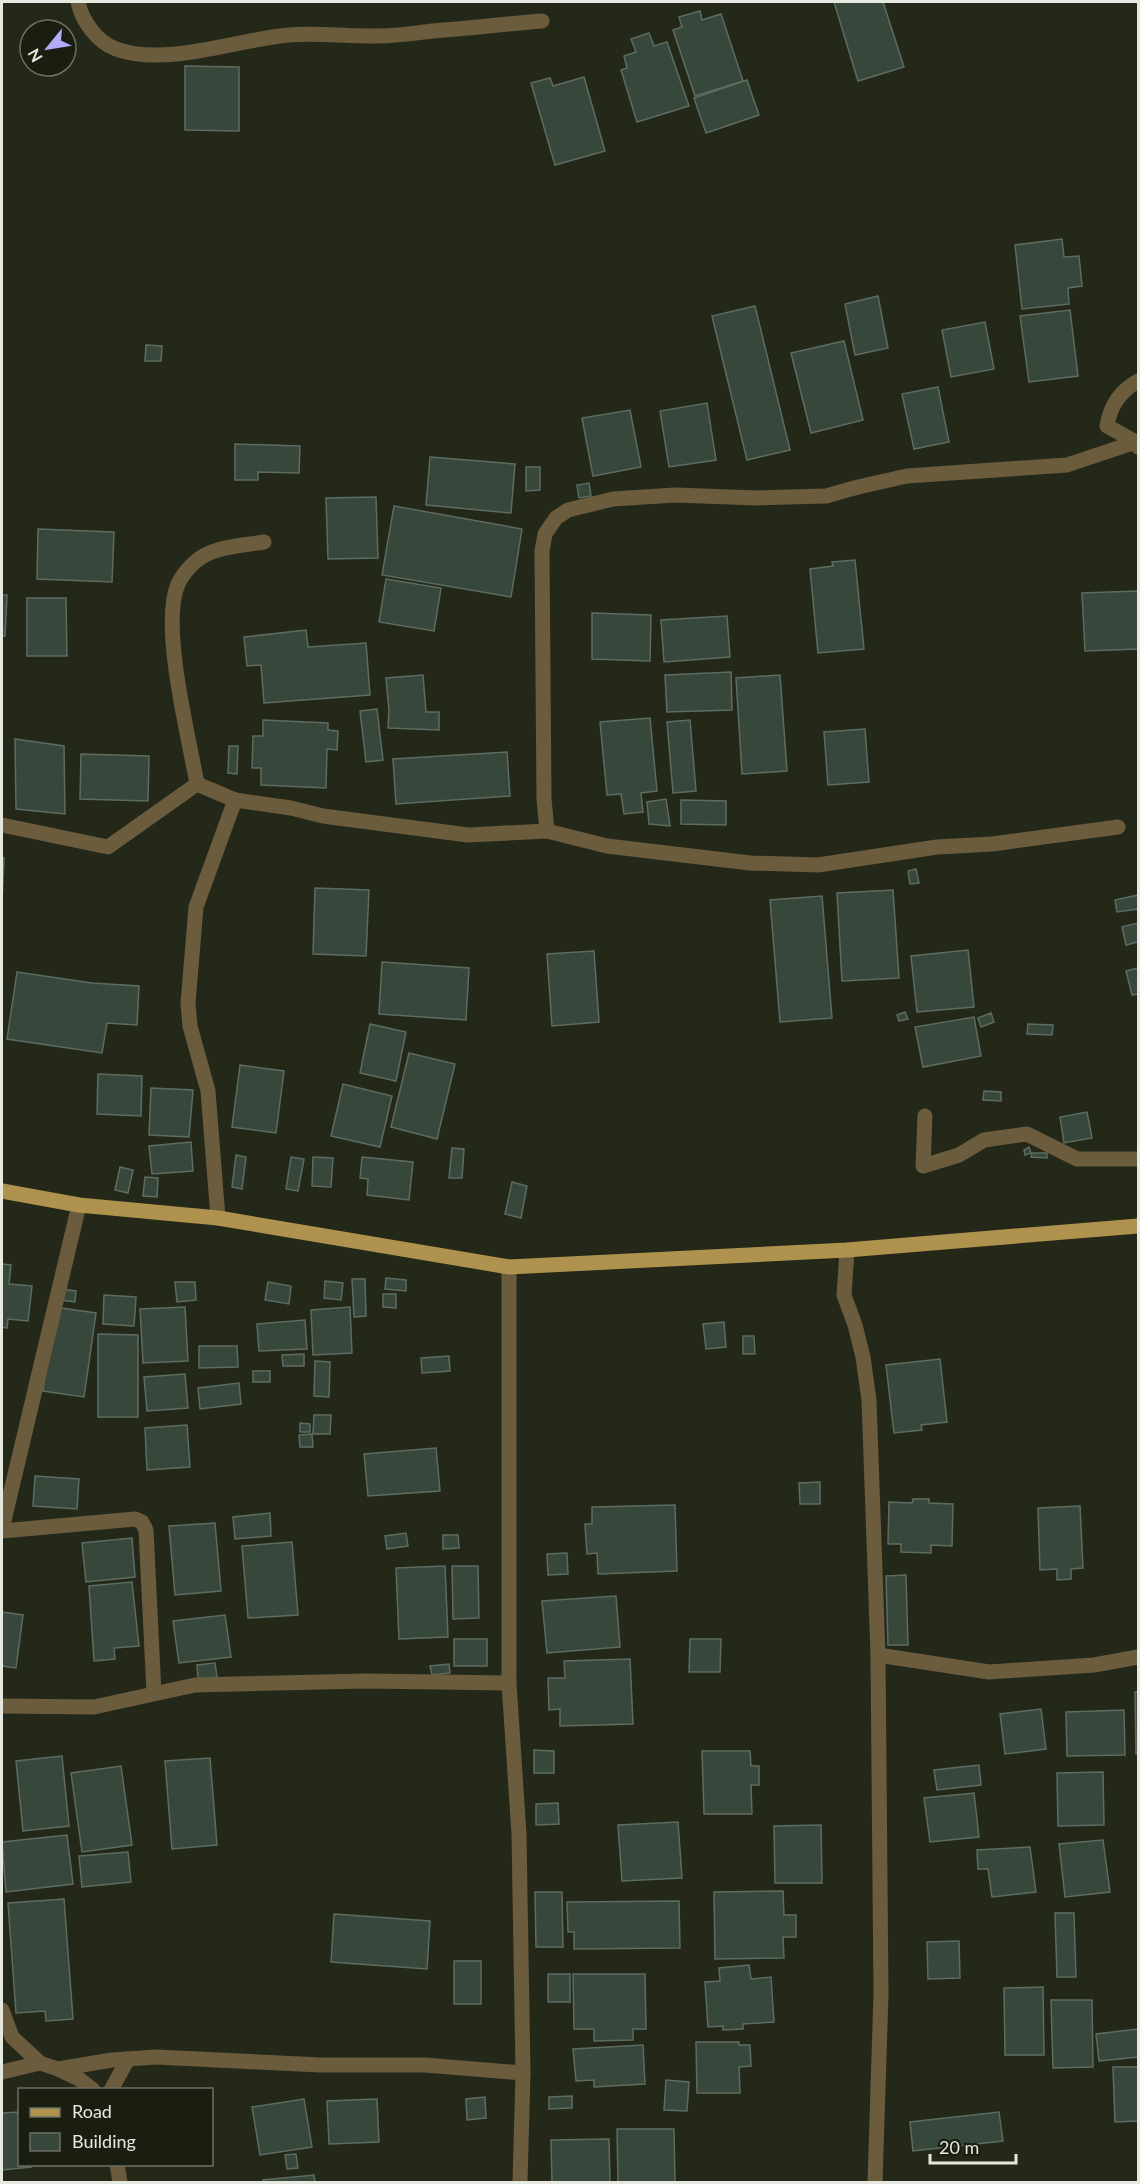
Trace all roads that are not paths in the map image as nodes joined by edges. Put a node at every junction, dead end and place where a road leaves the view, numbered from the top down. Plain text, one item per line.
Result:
1 (78, 2) edge
2 (543, 21) dead end
3 (1138, 381) edge
4 (1137, 446) edge
5 (264, 542) dead end
6 (197, 784) junction
7 (235, 800) junction
8 (2, 825) edge
9 (1118, 827) dead end
10 (547, 831) junction
11 (924, 1116) dead end
12 (1138, 1159) edge
13 (2, 1191) edge
14 (79, 1205) junction
15 (218, 1218) junction
16 (1138, 1226) edge
17 (847, 1250) junction
18 (509, 1267) junction
19 (2, 1530) edge
20 (878, 1655) junction
21 (1138, 1657) edge
22 (508, 1683) junction
23 (154, 1693) junction
24 (2, 1706) edge
25 (2, 2010) edge
26 (128, 2059) junction
27 (40, 2063) junction
28 (58, 2069) junction
29 (2, 2072) edge
30 (523, 2073) junction
31 (90, 2088) edge
32 (112, 2088) edge
33 (117, 2166) edge
34 (120, 2182) edge
35 (520, 2182) edge
36 (875, 2182) edge

1 - 2 street
3 - 4 street
4 - 10 street
5 - 6 street
6 - 7 street
6 - 8 street
7 - 10 street
7 - 15 street
9 - 10 street
11 - 12 street
13 - 14 main road
14 - 15 main road
14 - 19 street
15 - 18 main road
16 - 17 main road
17 - 18 main road
17 - 20 street
18 - 22 street
19 - 23 street
20 - 21 street
20 - 36 street
22 - 23 street
22 - 30 street
23 - 24 street
25 - 27 street
26 - 28 street
26 - 30 street
26 - 32 street
27 - 28 street
27 - 29 street
28 - 31 street
30 - 35 street
33 - 34 street

